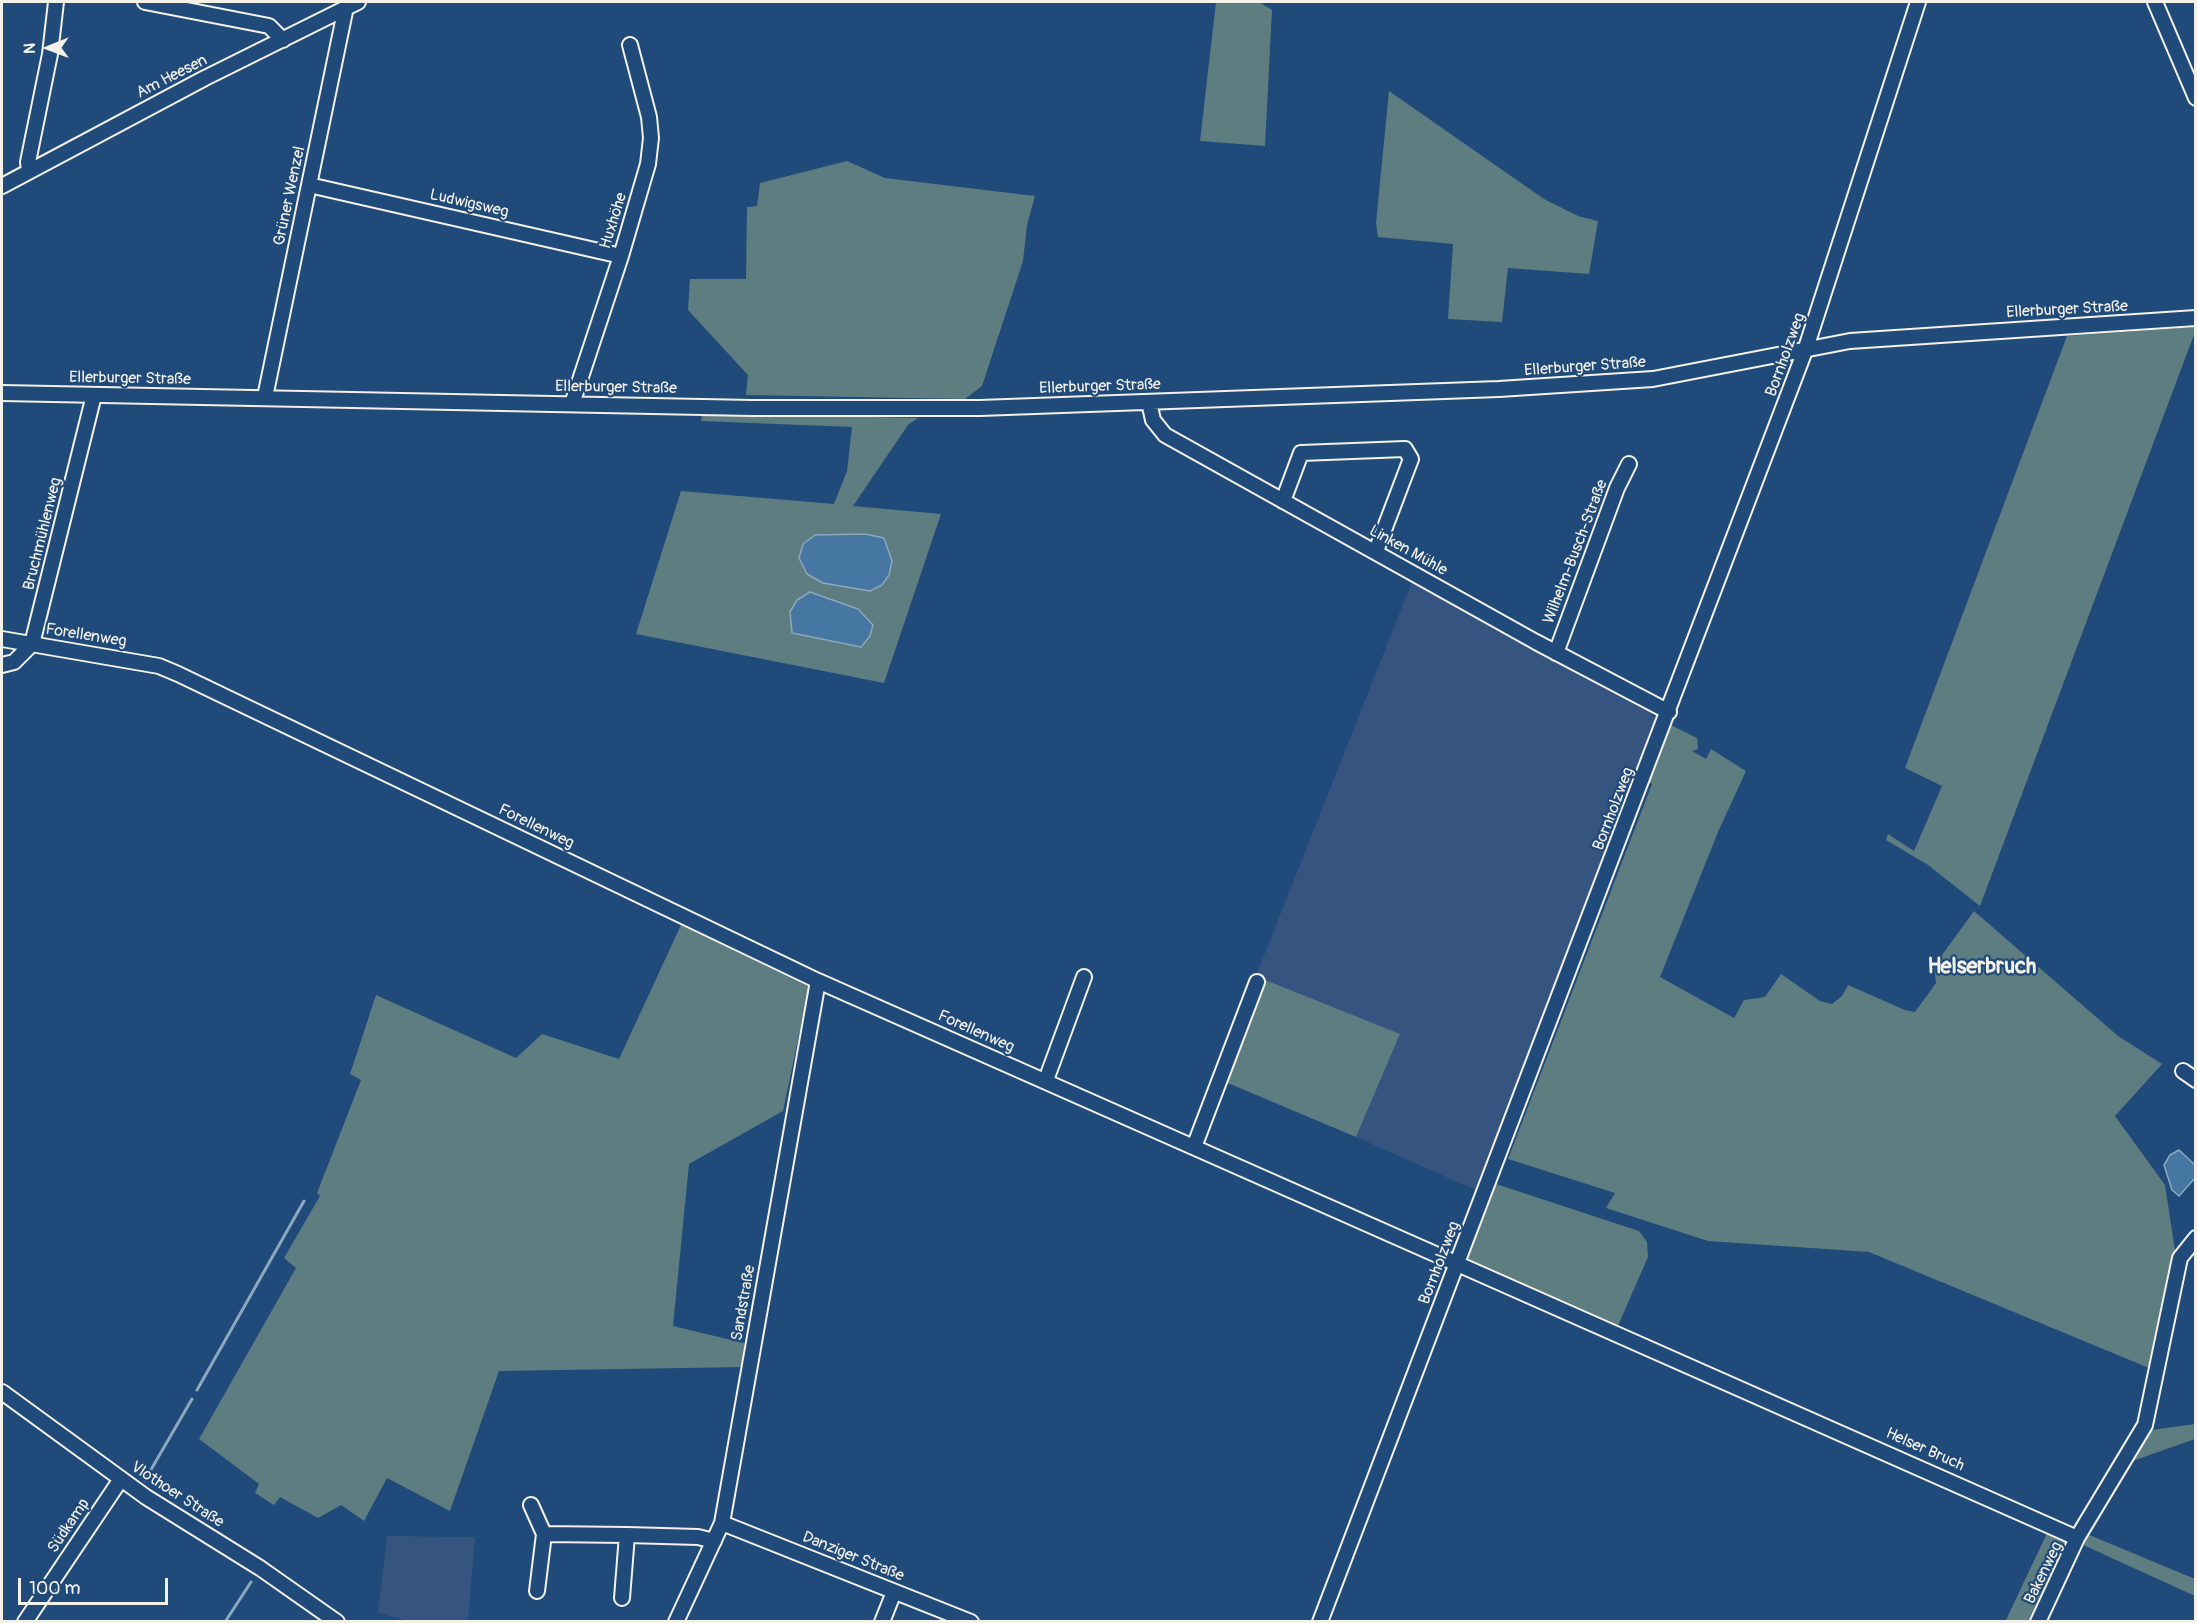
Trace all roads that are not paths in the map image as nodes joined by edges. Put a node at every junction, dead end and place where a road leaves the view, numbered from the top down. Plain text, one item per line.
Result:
1 (56, 2) edge
2 (145, 2) edge
3 (358, 2) edge
4 (1918, 2) edge
5 (2155, 2) edge
6 (346, 5) edge
7 (185, 6) edge
8 (283, 40) junction
9 (630, 45) dead end
10 (2196, 98) edge
11 (29, 171) junction
12 (309, 185) junction
13 (2, 186) edge
14 (621, 256) junction
15 (2196, 318) edge
16 (1806, 348) junction
17 (2, 393) edge
18 (94, 394) junction
19 (265, 397) junction
20 (1149, 402) junction
21 (572, 404) junction
22 (1629, 464) dead end
23 (1283, 501) junction
24 (1376, 551) junction
25 (2, 639) edge
26 (32, 645) junction
27 (1556, 653) junction
28 (2, 665) edge
29 (1669, 712) junction
30 (1084, 977) dead end
31 (818, 981) junction
32 (1257, 982) dead end
33 (2182, 1071) dead end
34 (1046, 1080) junction
35 (2196, 1080) edge
36 (1194, 1147) junction
37 (2196, 1238) edge
38 (1458, 1264) junction
39 (2, 1392) edge
40 (121, 1479) junction
41 (531, 1505) dead end
42 (722, 1522) junction
43 (544, 1534) junction
44 (627, 1535) junction
45 (2078, 1538) junction
46 (714, 1541) junction
47 (537, 1592) dead end
48 (894, 1592) junction
49 (622, 1598) dead end
50 (25, 1622) edge
51 (337, 1622) edge
52 (676, 1622) edge
53 (882, 1622) edge
54 (971, 1622) edge
55 (1320, 1622) edge
56 (2038, 1622) edge

1 - 11 street
2 - 7 street
3 - 6 street, Am Heesen
4 - 16 street, Bornholzweg
5 - 10 street
6 - 8 street, Am Heesen
6 - 12 street, Grüner Wenzel
7 - 8 street
8 - 11 street, Am Heesen
9 - 14 street, Huxhöhe
11 - 13 street, Am Heesen
12 - 14 street, Ludwigsweg
12 - 19 street, Grüner Wenzel
14 - 21 street, Huxhöhe
15 - 16 street, Ellerburger Straße
16 - 20 street, Ellerburger Straße
16 - 29 street, Bornholzweg
17 - 18 street, Ellerburger Straße
18 - 19 street, Ellerburger Straße
18 - 26 street, Bruchmühlenweg
19 - 21 street, Ellerburger Straße
20 - 21 street, Ellerburger Straße
20 - 23 street, Linken Mühle
22 - 27 street, Wilhelm-Busch-Straße
23 - 24 street, Linken Mühle
23 - 24 street
24 - 27 street, Linken Mühle
25 - 26 street, Forellenweg
26 - 28 street
26 - 31 street, Forellenweg
27 - 29 street, Linken Mühle
29 - 38 street, Bornholzweg
30 - 34 street
31 - 34 street, Forellenweg
31 - 42 street, Sandstraße
32 - 36 street
33 - 35 street
34 - 36 street, Forellenweg
36 - 38 street, Forellenweg
37 - 45 street
38 - 45 street, Helser Bruch
38 - 55 street, Bornholzweg
39 - 40 street, Vlothoer Straße
40 - 50 street, Südkamp
40 - 51 street, Vlothoer Straße
41 - 43 street
42 - 46 street, Sandstraße
42 - 48 street, Danziger Straße
43 - 44 street
43 - 47 street
44 - 46 street
44 - 49 street
45 - 56 street, Bakenweg
46 - 52 street, Sandstraße
48 - 53 street
48 - 54 street, Danziger Straße

